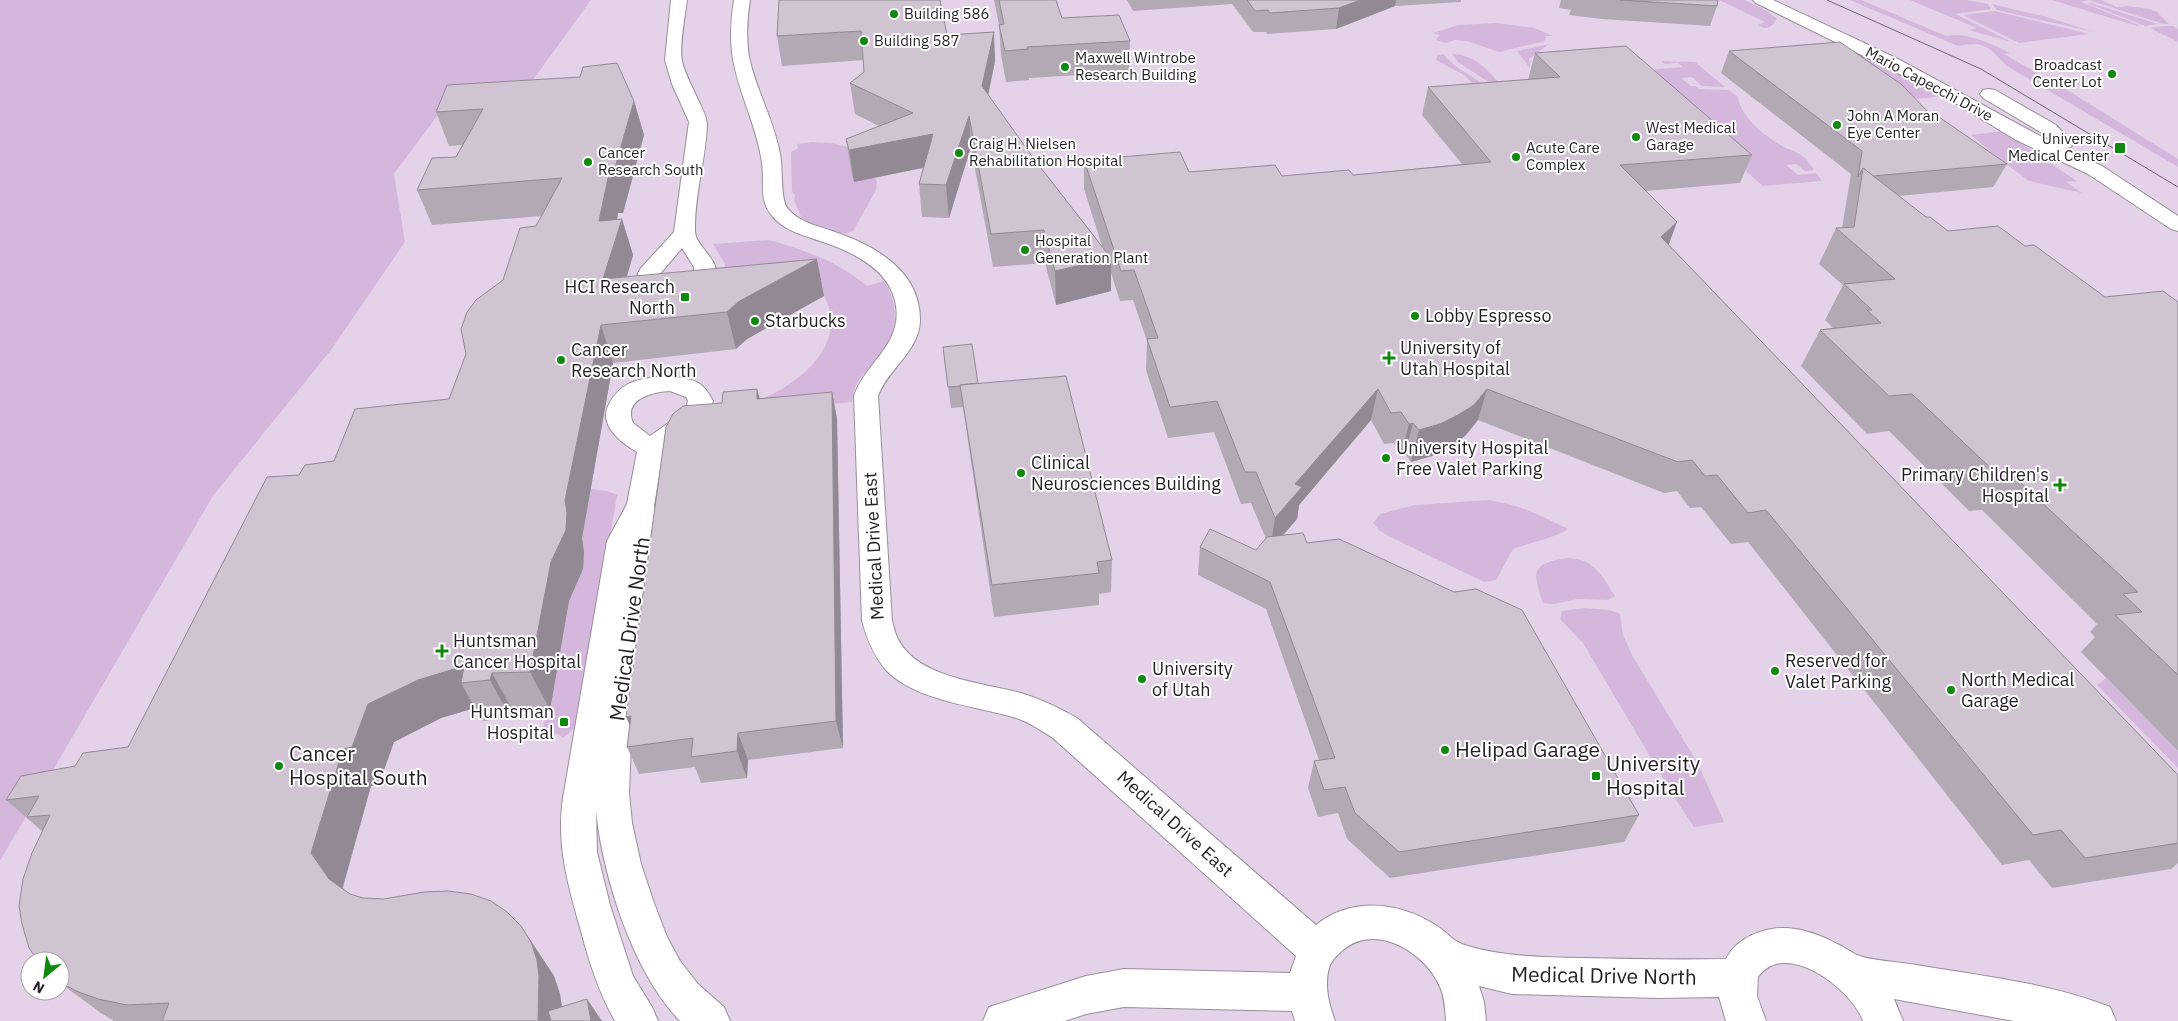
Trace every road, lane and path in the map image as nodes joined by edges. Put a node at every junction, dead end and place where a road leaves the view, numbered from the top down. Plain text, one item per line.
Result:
1 (679, 0) edge
2 (742, 0) edge
3 (1761, 0) edge
4 (1855, 28) dead end
5 (1913, 55) dead end
6 (1971, 84) dead end
7 (2095, 170) junction
8 (2178, 225) edge
9 (684, 233) dead end
10 (651, 448) dead end
11 (640, 506) junction
12 (1317, 950) junction
13 (1444, 956) junction
14 (1867, 995) edge
15 (1740, 999) edge
16 (1311, 1006) edge
17 (638, 1021) edge
18 (710, 1021) edge
19 (1003, 1021) edge
20 (1466, 1021) edge
21 (2096, 1021) edge

1 - 9 street
2 - 12 street, Medical Drive East
3 - 7 street, Mario Capecchi Drive
4 - 5 street, Mario Capecchi Drive
6 - 7 street, Mario Capecchi Drive
7 - 8 street, Mario Capecchi Drive
10 - 11 street
11 - 17 street, Medical Drive North
11 - 18 street, Medical Drive North
12 - 13 street
12 - 16 street
13 - 15 street, Medical Drive North
13 - 20 street
14 - 15 street
14 - 21 street
16 - 19 street

